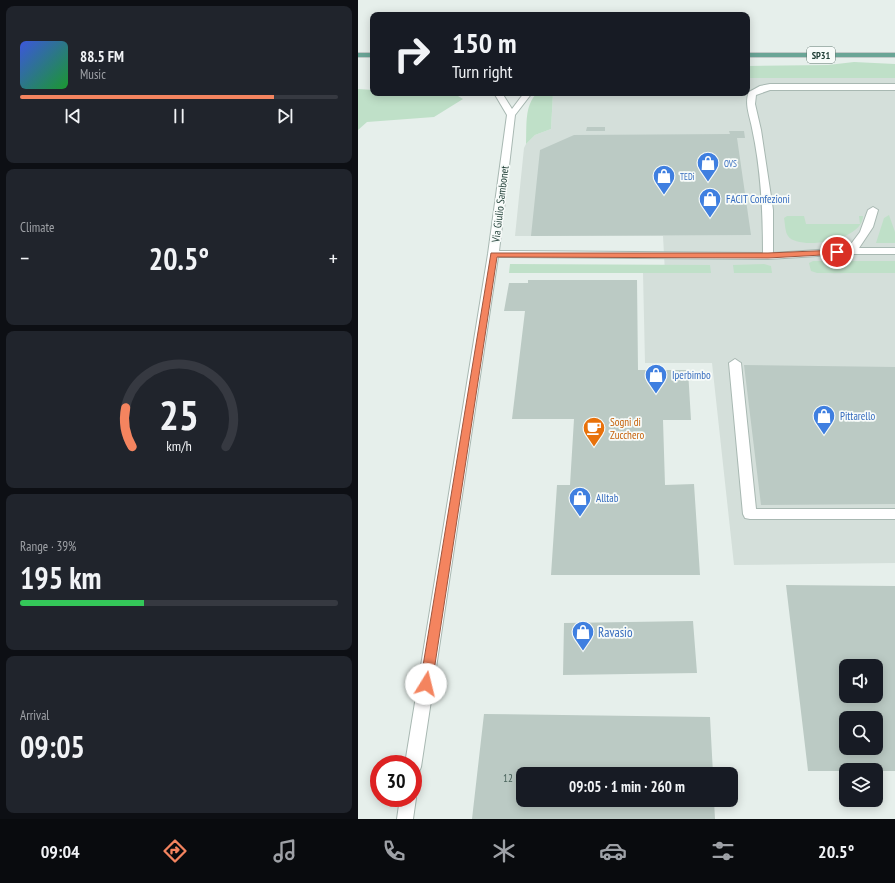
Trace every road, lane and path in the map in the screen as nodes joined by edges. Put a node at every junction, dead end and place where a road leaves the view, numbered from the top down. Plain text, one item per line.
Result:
1 (358, 55) edge
2 (370, 55) edge
3 (750, 55) edge
4 (895, 55) edge
5 (895, 87) edge
6 (500, 96) edge
7 (526, 96) edge
8 (511, 115) junction
9 (873, 210) dead end
10 (851, 251) junction
11 (895, 251) edge
12 (494, 254) junction
13 (768, 256) junction
14 (735, 363) dead end
15 (895, 514) edge
16 (415, 755) edge
17 (407, 807) edge
18 (405, 819) edge

1 - 2 main road
3 - 4 main road, SP31
5 - 13 street
6 - 8 street
7 - 8 street
8 - 12 street, Via Giulio Sambonet
9 - 10 street
10 - 11 street
10 - 13 street
12 - 13 street
12 - 16 street, Via Giulio Sambonet
14 - 15 street
17 - 18 street

